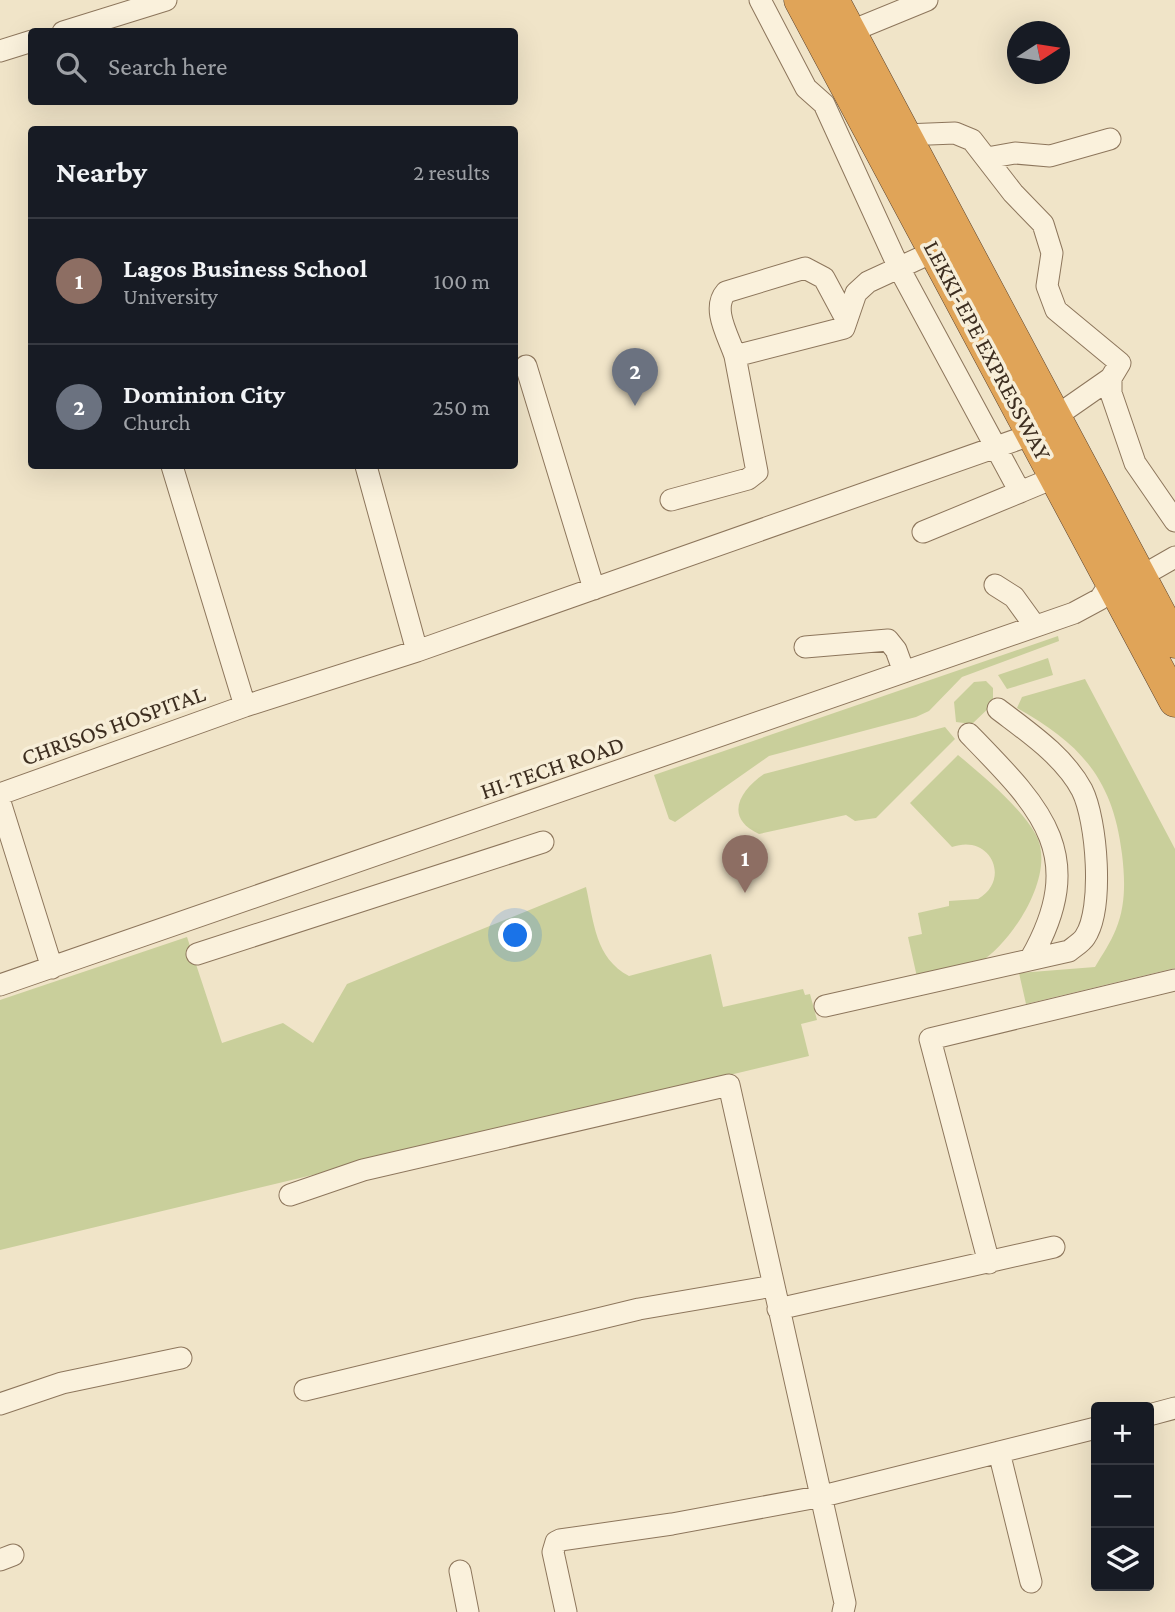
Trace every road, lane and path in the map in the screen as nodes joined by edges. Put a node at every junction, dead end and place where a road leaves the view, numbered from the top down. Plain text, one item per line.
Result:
1 (166, 0) edge
2 (760, 0) edge
3 (800, 0) edge
4 (833, 0) edge
5 (927, 0) edge
6 (99, 10) edge
7 (70, 28) edge
8 (849, 32) junction
9 (28, 42) edge
10 (0, 51) edge
11 (904, 135) junction
12 (1110, 139) dead end
13 (987, 158) junction
14 (935, 251) junction
15 (898, 268) junction
16 (846, 319) junction
17 (736, 356) junction
18 (526, 366) dead end
19 (1111, 378) junction
20 (1044, 425) junction
21 (995, 449) junction
22 (173, 469) edge
23 (367, 469) edge
24 (1056, 477) junction
25 (1020, 492) junction
26 (671, 500) dead end
27 (1175, 521) edge
28 (923, 532) dead end
29 (1175, 557) edge
30 (1126, 580) junction
31 (995, 585) dead end
32 (594, 589) junction
33 (1035, 626) junction
34 (1175, 642) edge
35 (805, 647) dead end
36 (417, 652) junction
37 (904, 672) junction
38 (1175, 701) edge
39 (245, 706) junction
40 (998, 709) dead end
41 (969, 734) dead end
42 (0, 793) edge
43 (0, 802) edge
44 (543, 842) dead end
45 (197, 954) dead end
46 (1031, 958) junction
47 (52, 968) junction
48 (1175, 980) edge
49 (0, 985) edge
50 (825, 1006) dead end
51 (290, 1195) dead end
52 (1054, 1247) dead end
53 (989, 1263) junction
54 (773, 1286) junction
55 (778, 1309) junction
56 (181, 1358) dead end
57 (305, 1390) dead end
58 (0, 1404) edge
59 (1175, 1408) edge
60 (1154, 1414) edge
61 (1091, 1429) edge
62 (999, 1452) junction
63 (823, 1496) junction
64 (460, 1571) dead end
65 (1031, 1582) dead end
66 (468, 1612) edge
67 (566, 1612) edge
68 (843, 1612) edge

1 - 6 street
2 - 15 street
3 - 14 highway, LEKKI-EPE EXPRESSWAY
4 - 8 highway, LEKKI-EPE EXPRESSWAY
5 - 8 street
6 - 7 street
8 - 11 highway, LEKKI-EPE EXPRESSWAY
9 - 10 street
11 - 13 street
11 - 20 highway, LEKKI-EPE EXPRESSWAY
12 - 13 street
13 - 19 street
14 - 15 street
14 - 20 highway, LEKKI-EPE EXPRESSWAY
15 - 16 street
15 - 21 street
16 - 17 street
16 - 17 street
17 - 26 street
18 - 32 street
19 - 20 street, CHRISOS HOSPITAL
19 - 27 street
20 - 21 street, CHRISOS HOSPITAL
20 - 24 highway, LEKKI-EPE EXPRESSWAY
20 - 30 highway, LEKKI-EPE EXPRESSWAY
21 - 25 street
21 - 32 street, CHRISOS HOSPITAL
22 - 39 street
23 - 36 street
24 - 25 street
24 - 30 highway, LEKKI-EPE EXPRESSWAY
25 - 28 street
29 - 30 street, HI-TECH ROAD
30 - 33 street, HI-TECH ROAD
30 - 34 highway, LEKKI-EPE EXPRESSWAY
30 - 38 highway, LEKKI-EPE EXPRESSWAY
31 - 33 street
32 - 36 street, CHRISOS HOSPITAL
33 - 37 street, HI-TECH ROAD
35 - 37 street
36 - 39 street, CHRISOS HOSPITAL
37 - 47 street, HI-TECH ROAD
39 - 42 street, CHRISOS HOSPITAL
40 - 46 street
41 - 46 street
43 - 47 street
44 - 45 street
46 - 50 street
47 - 49 street, HI-TECH ROAD
48 - 53 street
51 - 54 street
52 - 53 street
53 - 55 street
54 - 55 street
54 - 57 street
55 - 63 street
56 - 58 street
59 - 60 street
61 - 62 street
62 - 63 street
62 - 65 street
63 - 67 street
63 - 68 street
64 - 66 street

